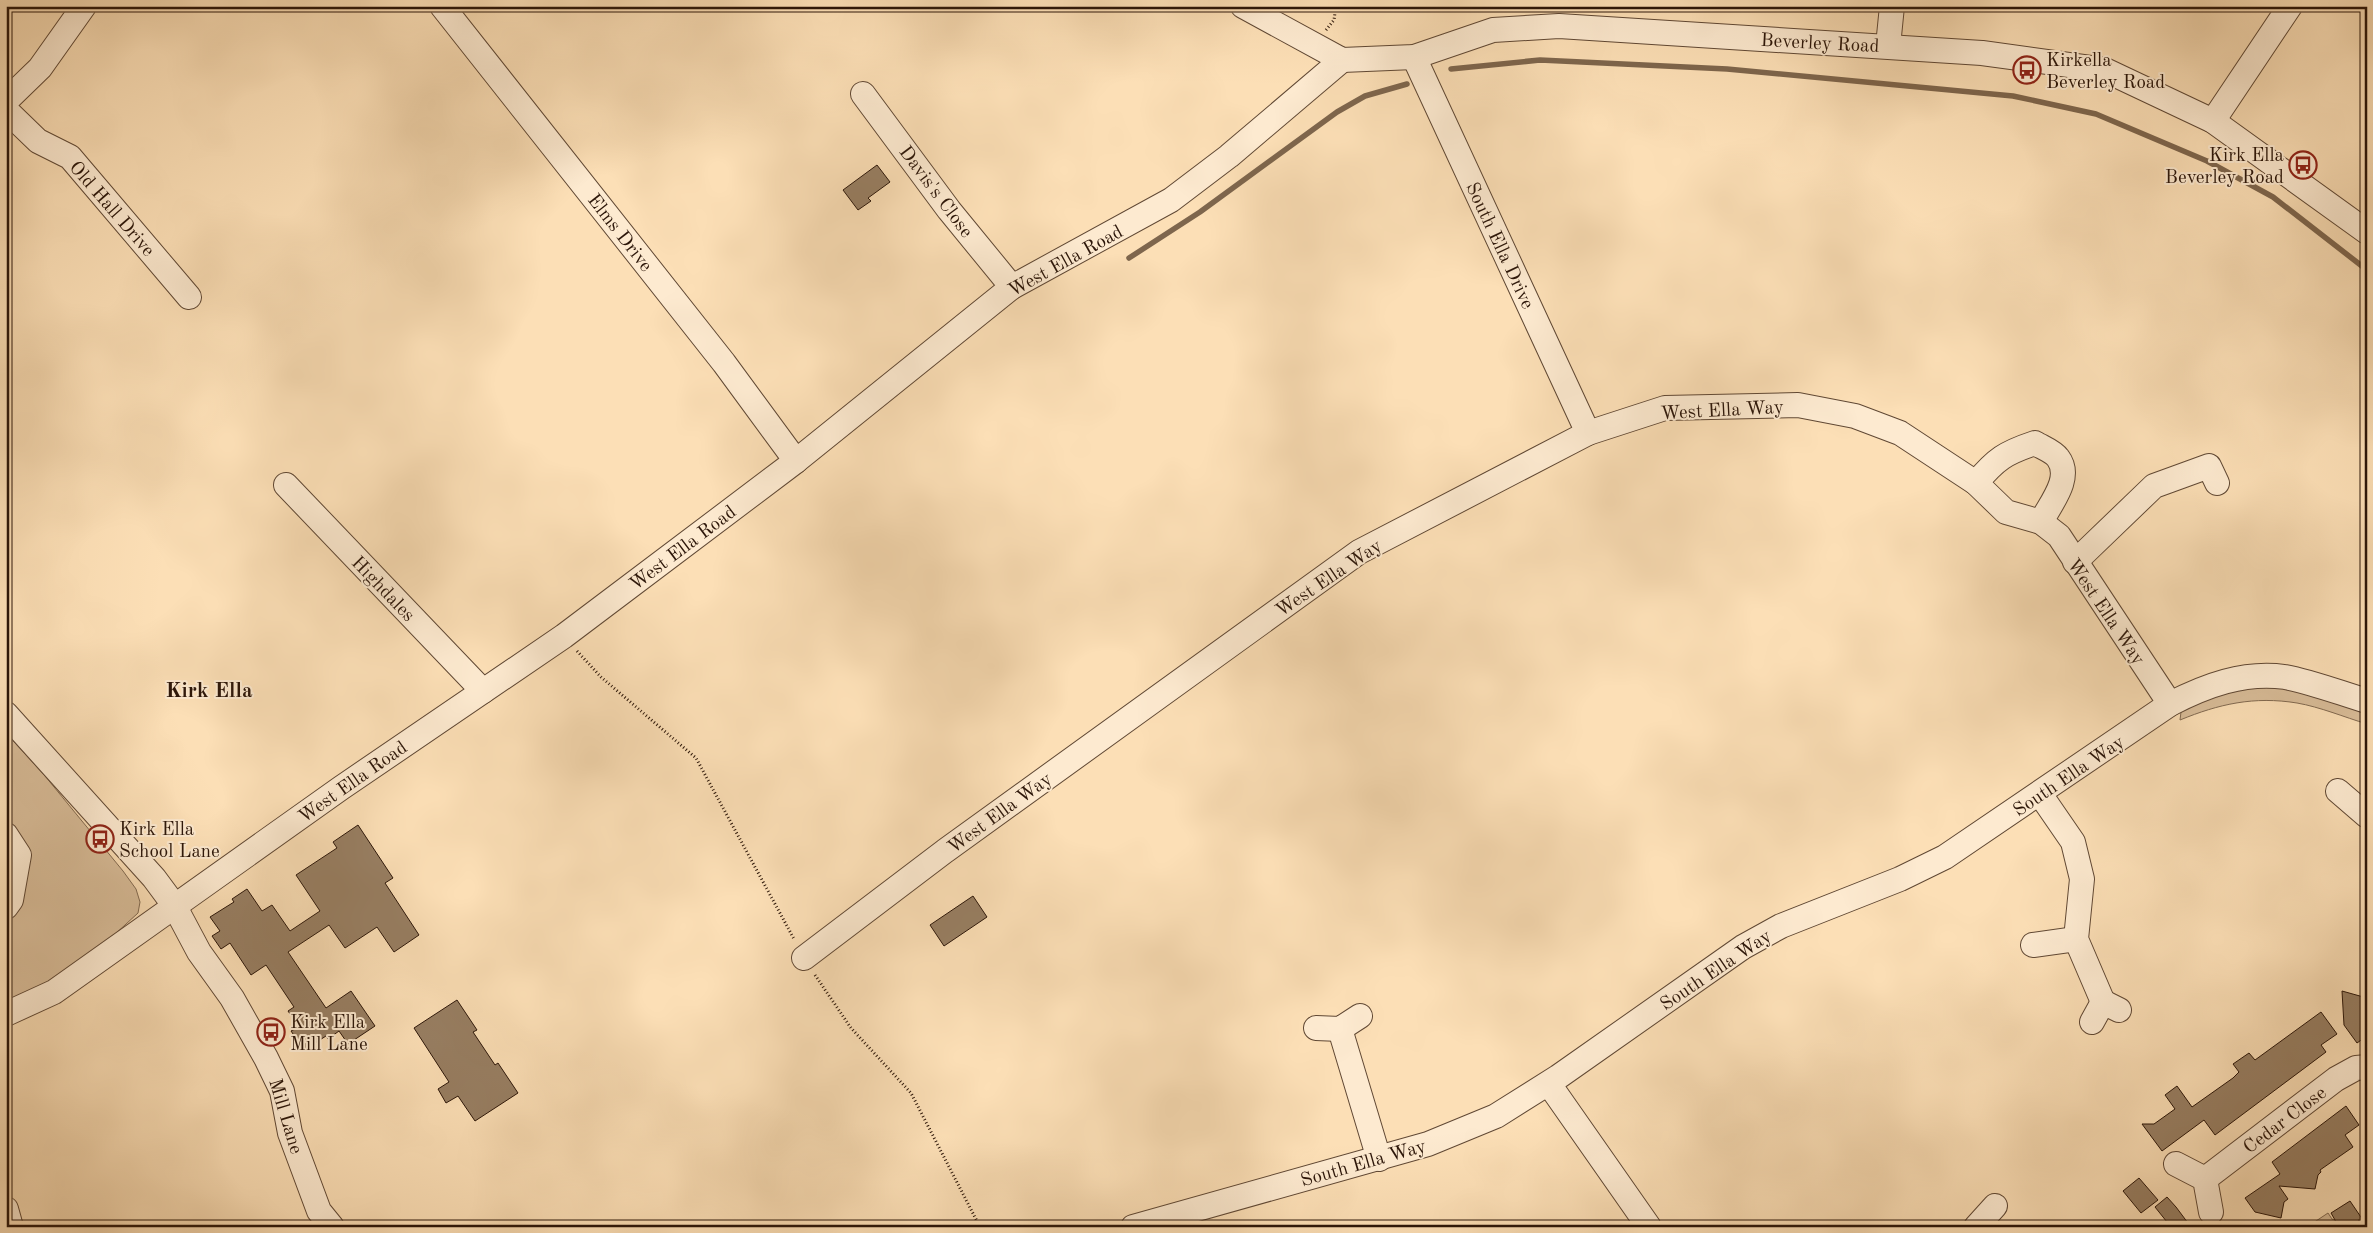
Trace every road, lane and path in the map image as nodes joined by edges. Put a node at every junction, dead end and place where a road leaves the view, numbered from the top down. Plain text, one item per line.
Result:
1 (84, 6) edge
2 (442, 6) edge
3 (1242, 6) edge
4 (1892, 6) edge
5 (2290, 6) edge
6 (1888, 46) junction
7 (1414, 57) junction
8 (1342, 60) junction
9 (863, 94) dead end
10 (6, 102) edge
11 (6, 110) edge
12 (2213, 121) junction
13 (2367, 232) edge
14 (1012, 287) junction
15 (189, 297) dead end
16 (1588, 434) junction
17 (796, 462) junction
18 (1976, 483) junction
19 (2217, 483) dead end
20 (285, 484) dead end
21 (2041, 522) junction
22 (2075, 562) junction
23 (564, 636) junction
24 (483, 691) junction
25 (2367, 701) edge
26 (2170, 704) junction
27 (6, 714) edge
28 (2338, 791) dead end
29 (2040, 794) junction
30 (2367, 816) edge
31 (6, 835) edge
32 (174, 905) junction
33 (6, 907) edge
34 (2076, 939) junction
35 (2033, 944) dead end
36 (804, 958) junction
37 (6, 1014) edge
38 (1360, 1016) dead end
39 (2092, 1022) dead end
40 (1316, 1028) dead end
41 (1340, 1029) junction
42 (2367, 1067) edge
43 (1549, 1084) junction
44 (1378, 1159) junction
45 (2176, 1164) dead end
46 (2205, 1179) junction
47 (1994, 1206) dead end
48 (6, 1209) edge
49 (2211, 1212) dead end
50 (2367, 1216) edge
51 (11, 1227) edge
52 (332, 1227) edge
53 (980, 1227) edge
54 (1133, 1227) edge
55 (1650, 1227) edge
56 (1976, 1227) edge
57 (2350, 1227) edge

1 - 10 street
2 - 17 street, Elms Drive
3 - 8 street
4 - 6 street
5 - 12 street
6 - 7 street, Beverley Road
6 - 12 street, Beverley Road
7 - 8 street, Beverley Road
7 - 16 street, South Ella Drive
8 - 14 street, West Ella Road
9 - 14 street, Davis's Close
11 - 15 street, Old Hall Drive
12 - 13 street, Beverley Road
14 - 17 street, West Ella Road
16 - 18 street, West Ella Way
16 - 36 street, West Ella Way
17 - 23 street, West Ella Road
18 - 21 street, West Ella Way
18 - 21 street
19 - 22 street
20 - 24 street, Highdales
21 - 22 street, West Ella Way
22 - 26 street, West Ella Way
23 - 24 street, West Ella Road
23 - 36 path
24 - 32 street, West Ella Road
25 - 26 street, South Ella Way
26 - 29 street, South Ella Way
27 - 32 street, Mill Lane
28 - 30 street
29 - 34 street
29 - 43 street, South Ella Way
31 - 33 street
32 - 37 street, West Ella Road
32 - 52 street, Mill Lane
34 - 35 street
34 - 39 street
36 - 53 path
38 - 41 street
40 - 41 street
41 - 44 street
42 - 46 street, Cedar Close
43 - 44 street, South Ella Way
43 - 55 street
44 - 54 street, South Ella Way
45 - 46 street
46 - 49 street
47 - 56 street
48 - 51 street
50 - 57 path

